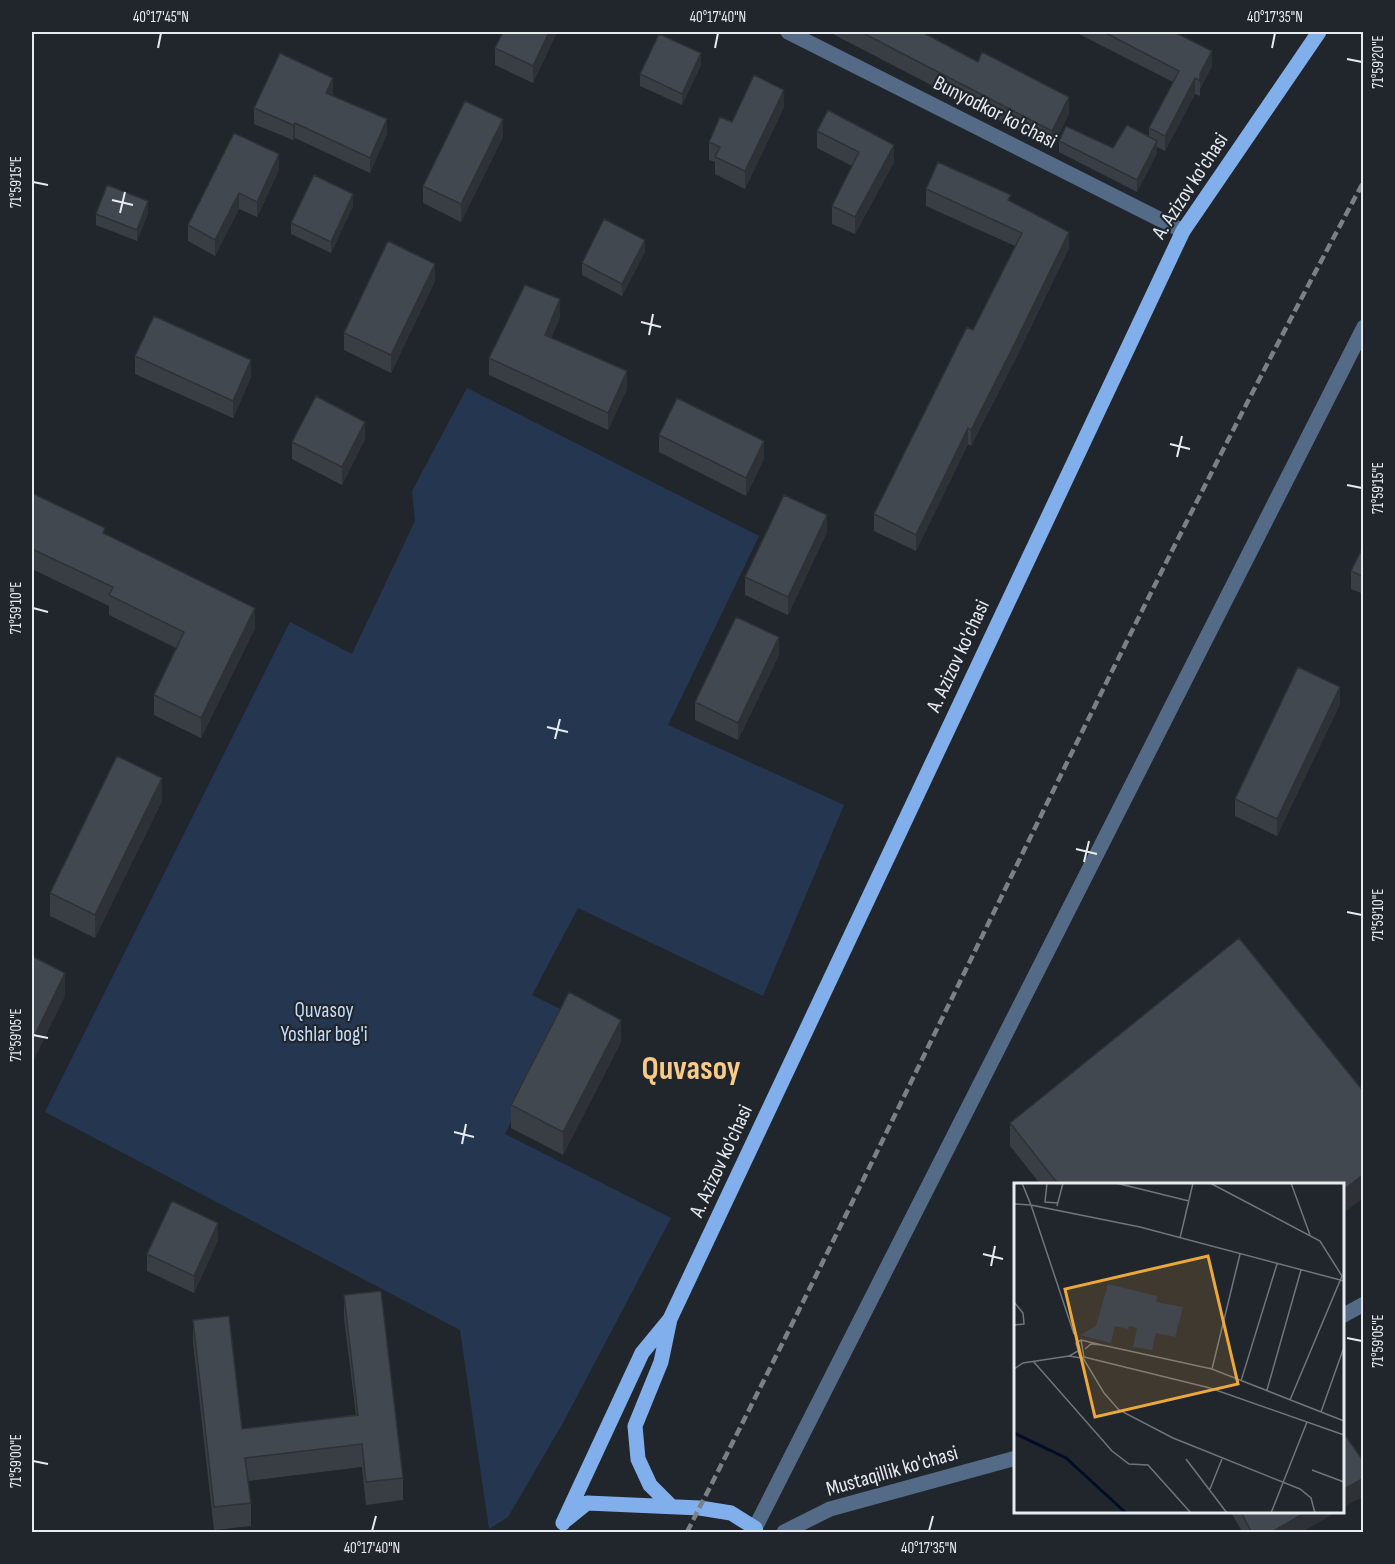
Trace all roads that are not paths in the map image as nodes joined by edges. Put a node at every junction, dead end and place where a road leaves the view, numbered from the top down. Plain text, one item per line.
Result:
1 (788, 32) edge
2 (1319, 32) edge
3 (1182, 231) junction
4 (1364, 327) edge
5 (1364, 1304) edge
6 (1344, 1315) edge
7 (670, 1319) junction
8 (1014, 1459) edge
9 (671, 1506) junction
10 (562, 1528) edge
11 (755, 1530) edge
12 (784, 1533) edge

1 - 3 street, Bunyodkor ko'chasi
2 - 3 main road, A. Azizov ko'chasi
3 - 7 main road, A. Azizov ko'chasi
4 - 11 street
5 - 6 street
7 - 9 main road
7 - 10 main road
8 - 12 street, Mustaqillik ko'chasi
9 - 10 main road
9 - 11 main road

